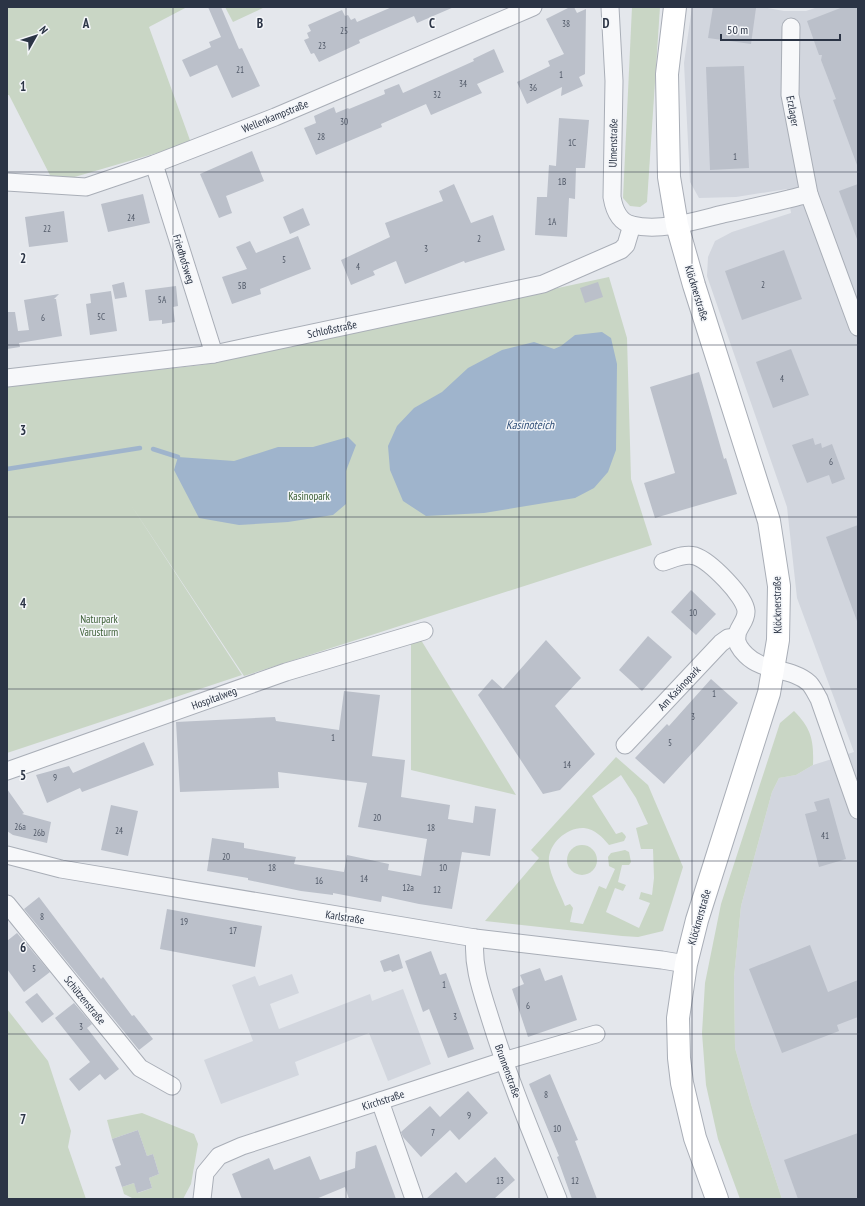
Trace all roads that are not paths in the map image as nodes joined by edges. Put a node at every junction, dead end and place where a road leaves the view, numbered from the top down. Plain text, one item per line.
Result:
1 (534, 7) edge
2 (610, 7) edge
3 (675, 7) edge
4 (791, 27) dead end
5 (154, 164) junction
6 (7, 182) edge
7 (809, 194) junction
8 (632, 225) junction
9 (677, 225) junction
10 (858, 327) edge
11 (214, 354) junction
12 (7, 378) edge
13 (663, 562) dead end
14 (424, 631) dead end
15 (737, 637) junction
16 (774, 669) junction
17 (624, 745) dead end
18 (7, 771) edge
19 (858, 810) edge
20 (7, 855) edge
21 (7, 904) edge
22 (475, 938) junction
23 (686, 964) junction
24 (596, 1034) dead end
25 (503, 1061) junction
26 (172, 1086) dead end
27 (380, 1101) junction
28 (202, 1199) edge
29 (414, 1199) edge
30 (558, 1199) edge
31 (717, 1199) edge

1 - 5 street, Wellenkampstraße
2 - 8 street, Ulmenstraße
3 - 9 main road, Klöcknerstraße
4 - 7 street, Erzlager
5 - 6 street, Wellenkampstraße
5 - 11 street, Friedhofsweg
7 - 9 street
7 - 10 street, Erzlager
8 - 9 street
8 - 11 street, Schloßstraße
9 - 16 main road, Klöcknerstraße
11 - 12 street, Schloßstraße
13 - 15 street
14 - 18 street, Hospitalweg
15 - 16 street
15 - 17 street, Am Kasinopark
16 - 19 street
16 - 23 main road, Klöcknerstraße
20 - 22 street, Karlstraße
21 - 26 street, Schützenstraße
22 - 23 street, Karlstraße
22 - 25 street, Brunnenstraße
23 - 31 main road, Klöcknerstraße
24 - 25 street, Kirchstraße
25 - 27 street, Kirchstraße
25 - 30 street, Brunnenstraße
27 - 28 street, Kirchstraße
27 - 29 street

